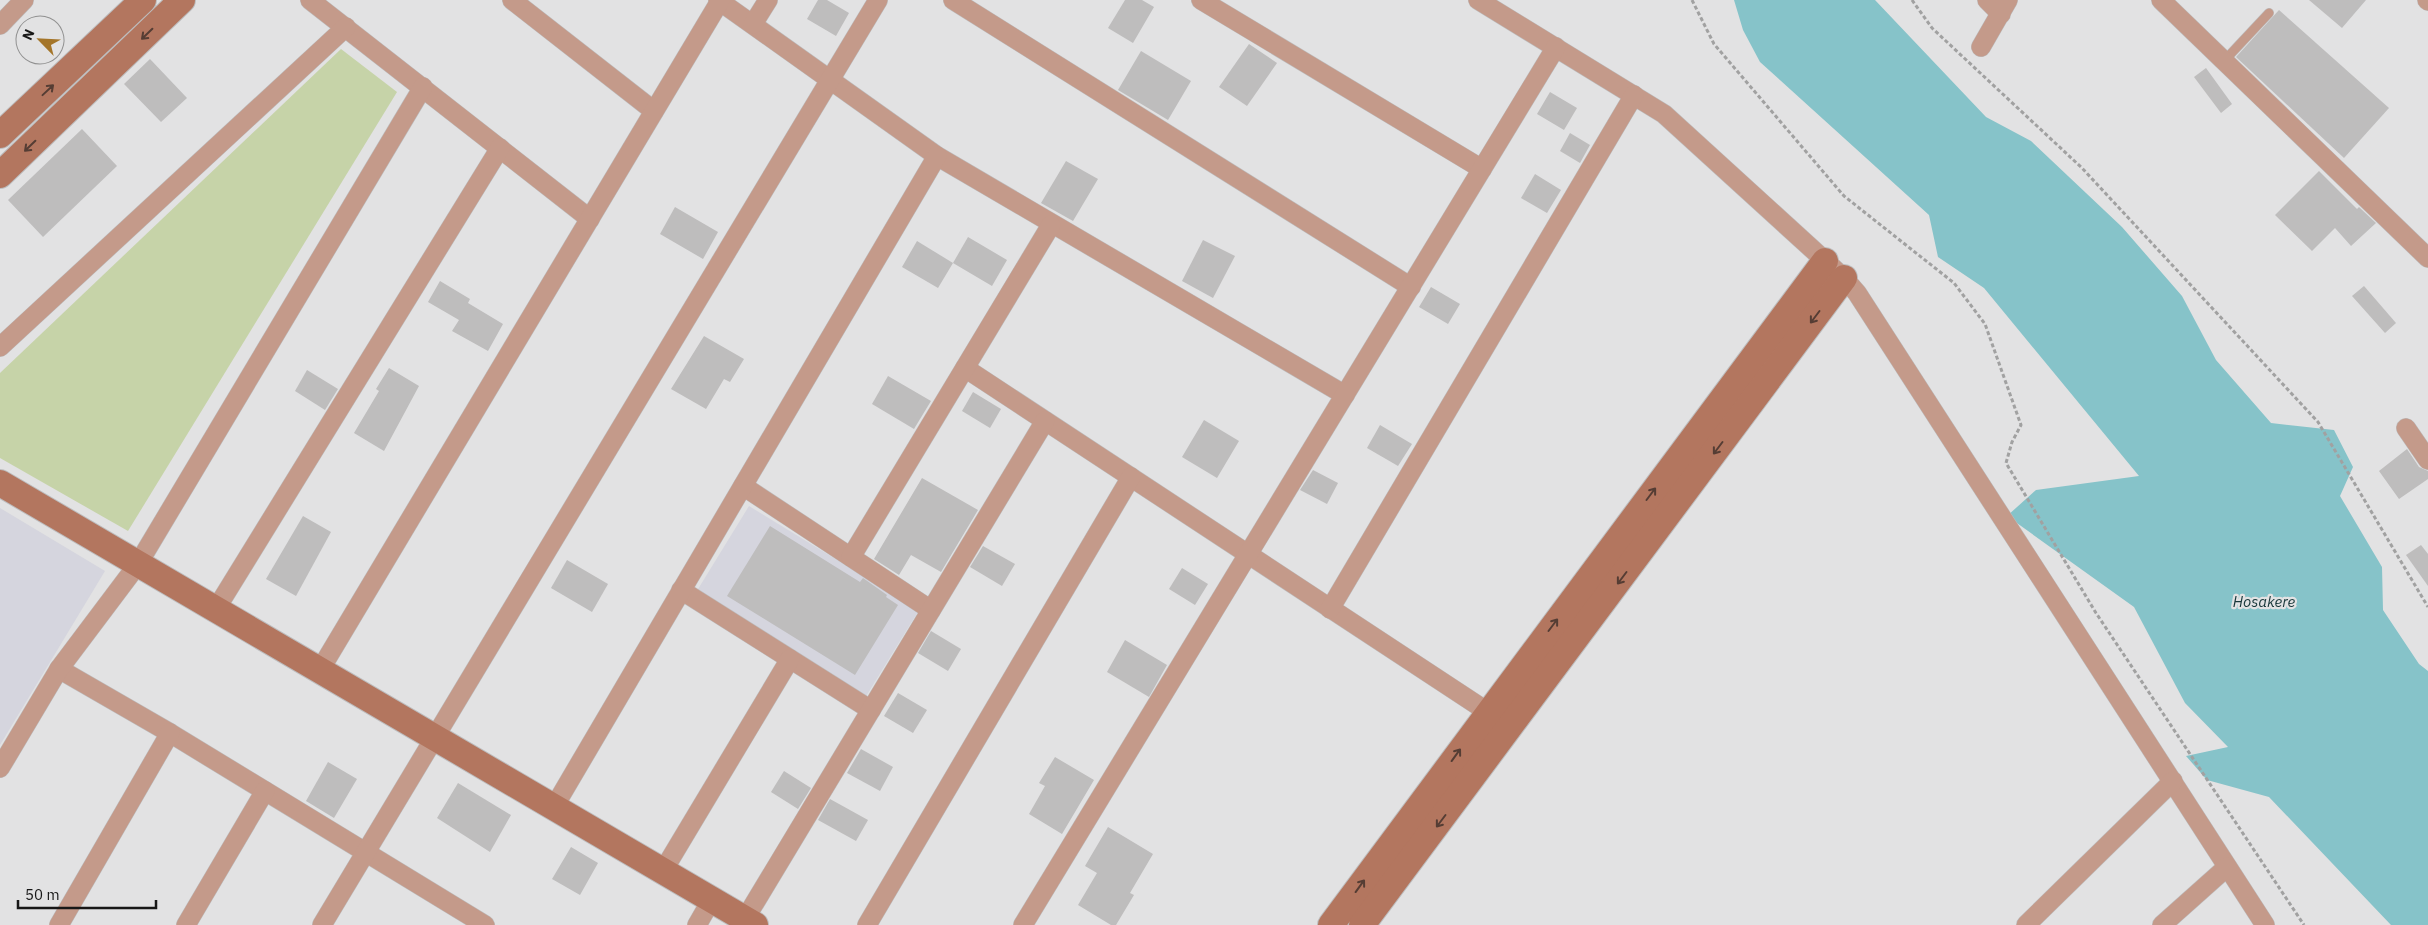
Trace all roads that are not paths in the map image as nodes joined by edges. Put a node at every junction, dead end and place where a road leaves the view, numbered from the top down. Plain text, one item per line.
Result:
1 (24, 0) edge
2 (143, 0) edge
3 (182, 0) edge
4 (310, 0) edge
5 (512, 0) edge
6 (768, 0) edge
7 (878, 0) edge
8 (953, 0) edge
9 (1202, 0) edge
10 (1478, 0) edge
11 (1987, 0) edge
12 (2161, 0) edge
13 (719, 1) edge
14 (334, 7) edge
15 (2004, 7) edge
16 (2269, 13) dead end
17 (753, 24) junction
18 (0, 25) edge
19 (346, 27) junction
20 (1980, 46) dead end
21 (1556, 47) junction
22 (2224, 61) junction
23 (830, 80) junction
24 (423, 87) junction
25 (1634, 95) junction
26 (654, 111) junction
27 (0, 135) edge
28 (500, 148) junction
29 (937, 156) junction
30 (1482, 169) junction
31 (0, 175) edge
32 (590, 219) junction
33 (1051, 225) junction
34 (2428, 258) edge
35 (1825, 261) junction
36 (1844, 278) junction
37 (1411, 287) junction
38 (0, 347) edge
39 (965, 368) junction
40 (1345, 395) junction
41 (1045, 421) junction
42 (2406, 428) dead end
43 (2428, 460) edge
44 (1131, 477) junction
45 (0, 483) edge
46 (743, 486) junction
47 (1248, 554) junction
48 (851, 557) junction
49 (138, 564) junction
50 (681, 590) junction
51 (1330, 609) junction
52 (216, 610) junction
53 (931, 610) junction
54 (790, 659) junction
55 (59, 668) junction
56 (320, 670) junction
57 (871, 710) junction
58 (1488, 712) junction
59 (1511, 728) junction
60 (170, 733) junction
61 (434, 737) junction
62 (0, 768) edge
63 (2172, 781) junction
64 (265, 791) junction
65 (554, 807) junction
66 (366, 852) junction
67 (2227, 867) junction
68 (664, 871) junction
69 (712, 899) junction
70 (750, 922) edge
71 (477, 923) edge
72 (59, 925) edge
73 (186, 925) edge
74 (322, 925) edge
75 (697, 925) edge
76 (867, 925) edge
77 (1024, 925) edge
78 (1331, 925) edge
79 (1362, 925) edge
80 (2026, 925) edge
81 (2162, 925) edge
82 (2265, 925) edge

1 - 18 street
27 -> 2 street
3 -> 31 street
4 - 14 street
5 - 26 street
6 - 17 street
7 - 23 street
8 - 37 street
9 - 30 street
10 - 21 street
11 - 15 street
12 - 22 street
13 - 17 street
13 - 26 street
14 - 19 street
15 - 20 street
16 - 22 lane
17 - 23 street
19 - 24 street
19 - 38 street
21 - 25 street
21 - 30 street
22 - 34 street
23 - 29 street
23 - 61 street
24 - 28 street
24 - 49 street
25 - 35 street
25 - 51 street
26 - 32 street
28 - 32 street
28 - 52 street
29 - 33 street
29 - 46 street
30 - 37 street
32 - 56 street
33 - 39 street
33 - 40 street
35 - 36 street
58 -> 35 street
36 -> 59 street
36 - 63 street
37 - 40 street
39 - 41 street
39 - 48 street
40 - 47 street
41 - 44 street
41 - 53 street
42 - 43 street
44 - 47 street
44 - 76 street
45 - 49 street
46 - 48 street
46 - 50 street
47 - 51 street
47 - 77 street
48 - 53 street
49 - 52 street
49 - 55 street
50 - 54 street
50 - 65 street
51 - 58 street
52 - 56 street
53 - 57 street
54 - 57 street
54 - 68 street
55 - 60 street
55 - 62 street
56 - 61 street
57 - 70 street
58 - 59 street
78 -> 58 street
59 -> 79 street
60 - 64 street
60 - 72 street
61 - 65 street
61 - 66 street
63 - 67 street
63 - 80 street
64 - 66 street
64 - 73 street
65 - 68 street
66 - 71 street
66 - 74 street
67 - 81 street
67 - 82 street
68 - 69 street
69 - 70 street
69 - 75 street

